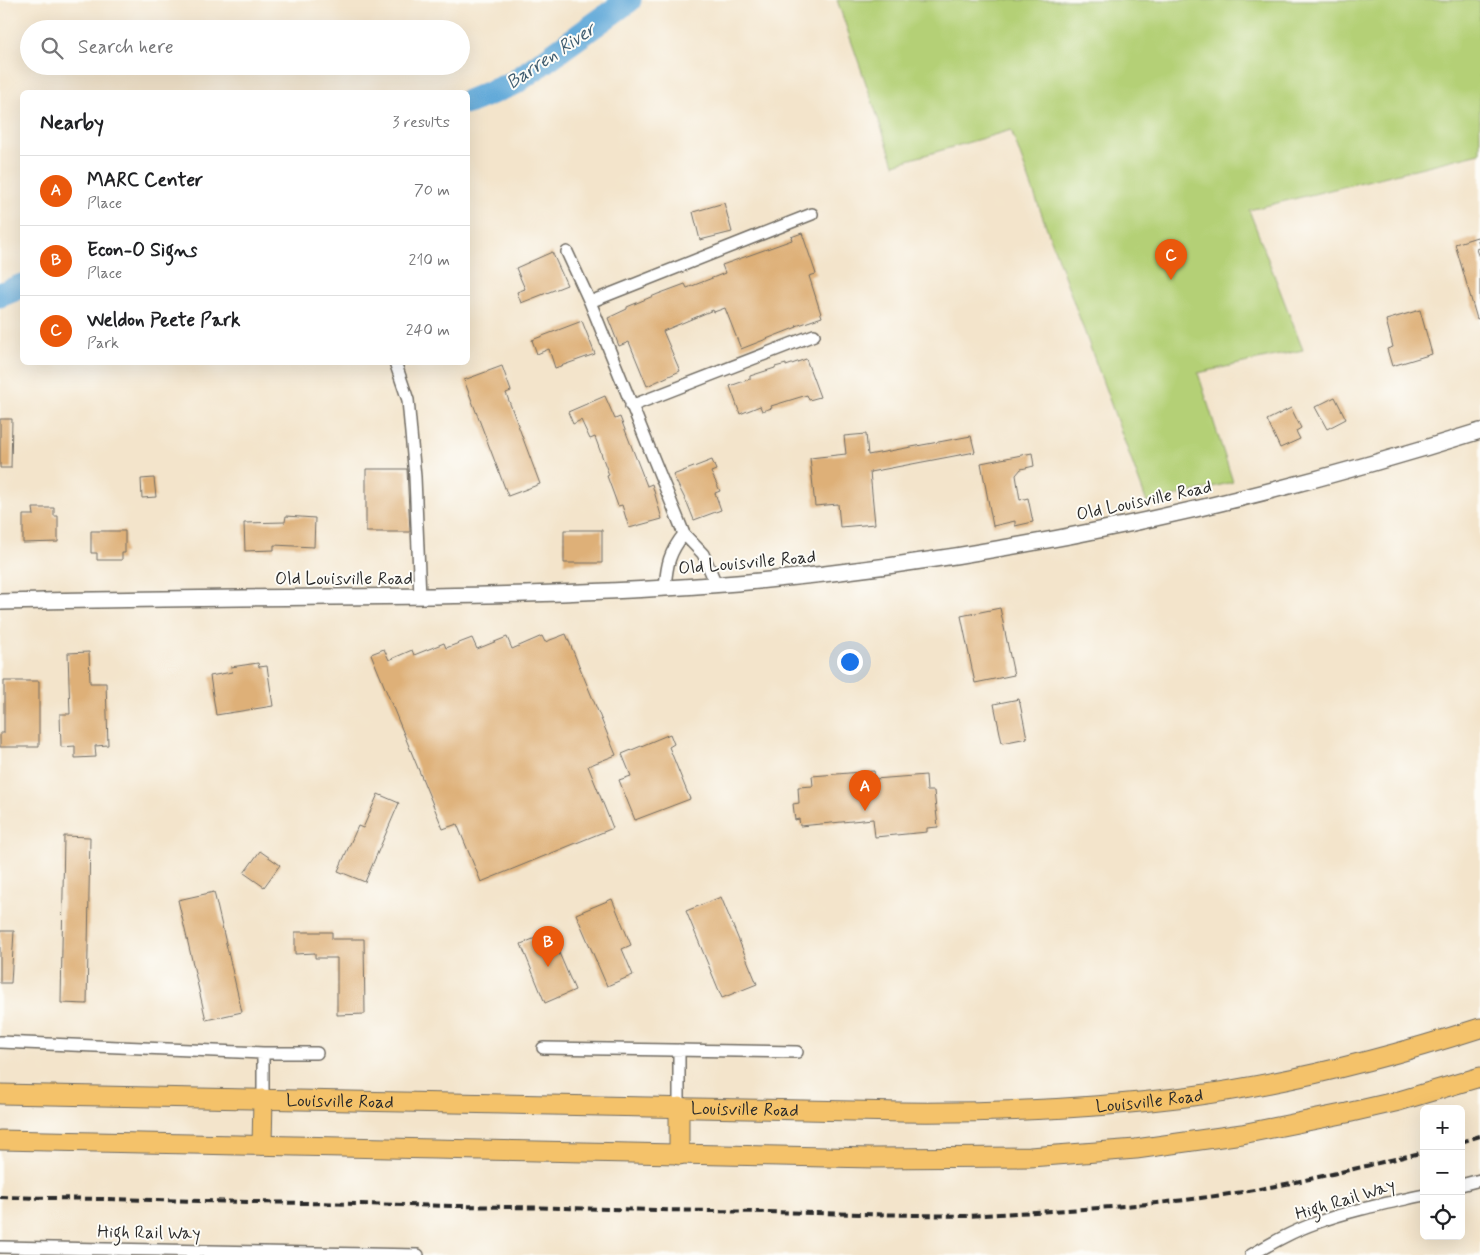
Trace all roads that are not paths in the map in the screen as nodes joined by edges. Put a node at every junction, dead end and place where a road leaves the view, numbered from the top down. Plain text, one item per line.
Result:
1 (812, 214) dead end
2 (567, 252) dead end
3 (590, 302) junction
4 (814, 335) dead end
5 (397, 365) edge
6 (631, 406) junction
7 (1480, 431) edge
8 (684, 534) junction
9 (716, 584) junction
10 (665, 588) junction
11 (420, 597) junction
12 (0, 602) edge
13 (1480, 1028) edge
14 (0, 1042) edge
15 (543, 1048) dead end
16 (679, 1050) junction
17 (317, 1052) dead end
18 (797, 1052) dead end
19 (264, 1053) junction
20 (1480, 1076) edge
21 (0, 1094) edge
22 (263, 1099) junction
23 (679, 1107) junction
24 (0, 1140) edge
25 (262, 1146) junction
26 (679, 1155) junction
27 (1480, 1180) edge
28 (1465, 1184) edge
29 (1420, 1196) edge
30 (0, 1248) edge
31 (418, 1255) edge
32 (1251, 1255) edge

1 - 3 street
2 - 3 street
3 - 6 street
4 - 6 street
5 - 11 street
6 - 8 street
7 - 9 street, Old Louisville Road
8 - 9 street
8 - 10 street
9 - 10 street, Old Louisville Road
10 - 11 street, Old Louisville Road
11 - 12 street, Old Louisville Road
13 - 23 main road, Louisville Road
14 - 19 street
15 - 16 street
16 - 18 street
16 - 23 street
17 - 19 street
19 - 22 street
20 - 26 main road
21 - 22 main road, Louisville Road
22 - 23 main road, Louisville Road
22 - 25 main road
23 - 26 main road
24 - 25 main road
25 - 26 main road
27 - 28 street
29 - 32 street, High Rail Way
30 - 31 street, High Rail Way

